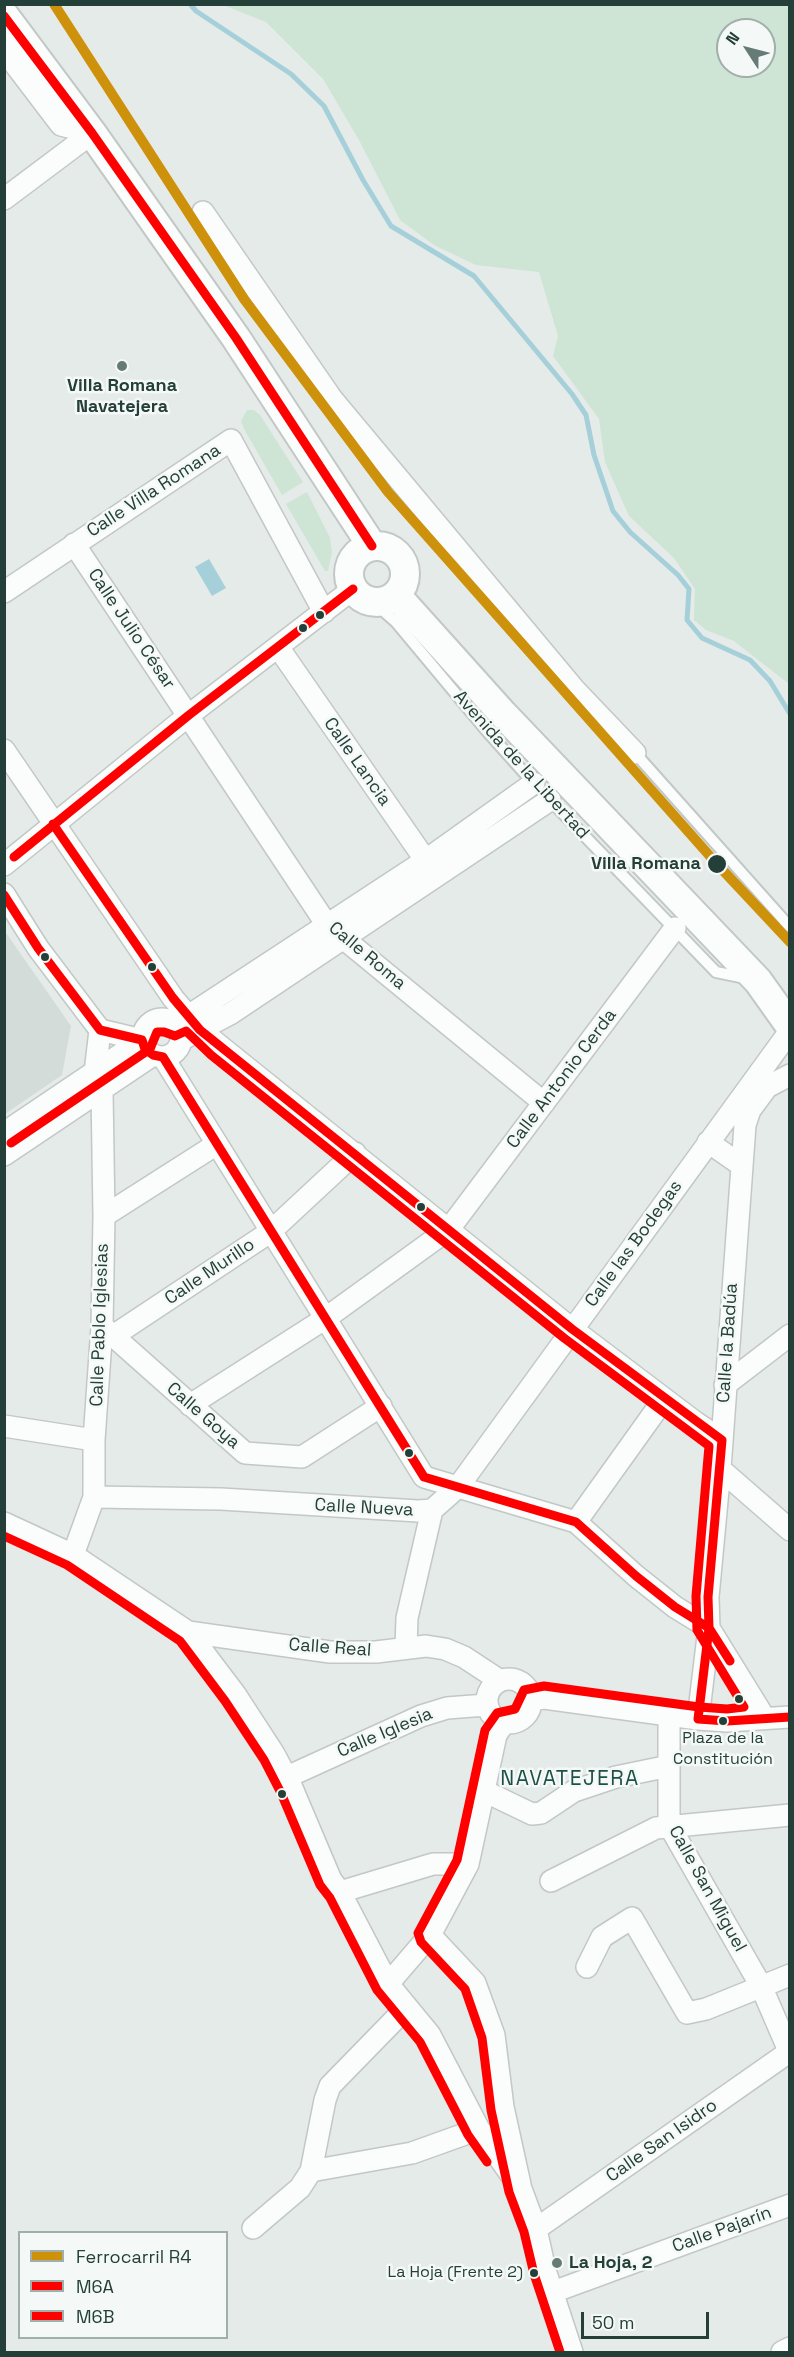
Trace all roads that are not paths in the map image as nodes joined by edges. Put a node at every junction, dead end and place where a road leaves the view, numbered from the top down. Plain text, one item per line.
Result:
1 (4, 15) edge
2 (4, 50) edge
3 (92, 133) junction
4 (4, 199) edge
5 (203, 212) dead end
6 (74, 544) junction
7 (372, 546) junction
8 (4, 592) edge
9 (374, 595) junction
10 (324, 612) junction
11 (278, 647) junction
12 (189, 715) junction
13 (4, 750) edge
14 (635, 753) joint
15 (534, 783) junction
16 (550, 800) junction
17 (53, 824) junction
18 (4, 865) edge
19 (431, 868) junction
20 (4, 894) edge
21 (327, 925) junction
22 (789, 927) edge
23 (675, 928) junction
24 (344, 939) junction
25 (758, 981) junction
26 (787, 1017) edge
27 (186, 1028) junction
28 (100, 1030) junction
29 (153, 1051) junction
30 (789, 1075) edge
31 (99, 1082) junction
32 (746, 1091) junction
33 (544, 1102) junction
34 (745, 1125) junction
35 (4, 1133) edge
36 (708, 1142) junction
37 (217, 1144) junction
38 (355, 1153) junction
39 (4, 1155) edge
40 (741, 1165) junction
41 (104, 1216) junction
42 (449, 1229) junction
43 (270, 1232) junction
44 (326, 1318) junction
45 (572, 1329) junction
46 (107, 1331) junction
47 (789, 1335) edge
48 (725, 1385) junction
49 (664, 1399) junction
50 (190, 1405) junction
51 (381, 1406) junction
52 (4, 1426) edge
53 (94, 1440) junction
54 (722, 1440) junction
55 (720, 1469) junction
56 (458, 1487) junction
57 (94, 1497) junction
58 (432, 1510) junction
59 (4, 1522) edge
60 (576, 1522) junction
61 (789, 1530) edge
62 (73, 1555) junction
63 (709, 1628) junction
64 (188, 1632) junction
65 (406, 1647) junction
66 (498, 1680) junction
67 (531, 1700) junction
68 (486, 1705) junction
69 (669, 1715) junction
70 (764, 1717) junction
71 (789, 1717) edge
72 (698, 1719) junction
73 (504, 1723) junction
74 (669, 1766) junction
75 (286, 1777) junction
76 (483, 1790) junction
77 (789, 1815) edge
78 (669, 1825) junction
79 (468, 1864) junction
80 (551, 1881) dead end
81 (340, 1892) junction
82 (430, 1935) junction
83 (587, 1967) dead end
84 (789, 1975) edge
85 (388, 1984) junction
86 (761, 1986) junction
87 (407, 2007) junction
88 (789, 2052) edge
89 (479, 2129) junction
90 (311, 2171) junction
91 (521, 2189) junction
92 (789, 2205) edge
93 (253, 2228) dead end
94 (536, 2229) junction
95 (553, 2292) junction
96 (789, 2348) edge
97 (572, 2352) edge
98 (782, 2352) edge

1 - 3 main road
2 - 3 street
3 - 4 street
3 - 7 main road
5 - 14 street
6 - 8 street, Calle Villa Romana
6 - 10 street, Calle Villa Romana
6 - 12 street, Calle Julio César
7 - 9 main road
7 - 9 main road
9 - 10 street
9 - 15 lane, Avenida de la Libertad
9 - 25 main road, Avenida de la Libertad
10 - 11 street
11 - 12 street
11 - 19 street, Calle Lancia
12 - 17 street
12 - 21 street, Calle Roma
13 - 17 street
14 - 22 lane
15 - 16 lane, Avenida de la Libertad
15 - 19 street
16 - 19 street
16 - 23 lane, Avenida de la Libertad
17 - 18 street
17 - 27 street
19 - 21 street
19 - 24 street
20 - 28 street
21 - 24 street, Calle Roma
21 - 27 street
23 - 25 lane, Avenida de la Libertad
23 - 33 street, Calle Antonio Cerda
24 - 27 street
24 - 33 street, Calle Roma
25 - 26 main road, Avenida de la Libertad
26 - 32 street, Calle las Bodegas
27 - 29 street
27 - 29 street
27 - 38 street
28 - 29 street
28 - 31 street, Calle Pablo Iglesias
29 - 31 street
29 - 37 street
30 - 34 street, Calle la Badúa
31 - 35 street
31 - 39 street
31 - 41 street, Calle Pablo Iglesias
32 - 34 street
32 - 36 street, Calle las Bodegas
33 - 42 street, Calle Antonio Cerda
34 - 40 street, Calle la Badúa
36 - 40 street
36 - 45 street, Calle las Bodegas
37 - 41 street
37 - 43 street
38 - 42 street
38 - 43 street, Calle Murillo
40 - 48 street, Calle la Badúa
41 - 46 street, Calle Pablo Iglesias
42 - 44 street, Calle Antonio Cerda
42 - 45 street
43 - 44 street
43 - 46 street, Calle Murillo
44 - 50 street, Calle Antonio Cerda
44 - 51 street
45 - 49 street
45 - 56 street, Calle las Bodegas
46 - 50 street, Calle Goya
46 - 53 street, Calle Pablo Iglesias
47 - 48 street
48 - 54 street, Calle la Badúa
49 - 54 street
49 - 60 street
50 - 51 street, Calle Goya
51 - 56 street
52 - 53 street
53 - 57 street, Calle Pablo Iglesias
54 - 55 street, Calle la Badúa
55 - 61 street
55 - 63 street, Calle la Badúa
56 - 58 street, Calle Nueva
56 - 60 street
57 - 58 street, Calle Nueva
57 - 62 street, Calle Pablo Iglesias
58 - 65 street
59 - 62 street
60 - 63 street
62 - 64 street
63 - 70 street, Calle la Badúa
63 - 72 street, Calle la Badúa
64 - 65 street, Calle Real
64 - 75 street
65 - 66 street, Calle Real
66 - 67 street
66 - 68 street
67 - 69 street
67 - 73 street
68 - 73 street
68 - 75 street, Calle Iglesia
69 - 72 street
69 - 74 street, Calle San Miguel
70 - 71 street
70 - 72 street
73 - 76 street
74 - 76 street
74 - 78 street, Calle San Miguel
75 - 81 street
76 - 79 street
77 - 78 street
78 - 80 street
78 - 86 street, Calle San Miguel
79 - 81 street
79 - 82 street
81 - 85 street
82 - 85 street
82 - 91 street
83 - 86 street
84 - 86 street
85 - 87 street
86 - 88 street, Calle San Miguel
87 - 89 street
87 - 90 street
88 - 94 street, Calle San Isidro
89 - 90 street
89 - 91 street
90 - 93 street
91 - 94 street
92 - 95 street, Calle Pajarín
94 - 95 street
95 - 97 street
96 - 98 street

